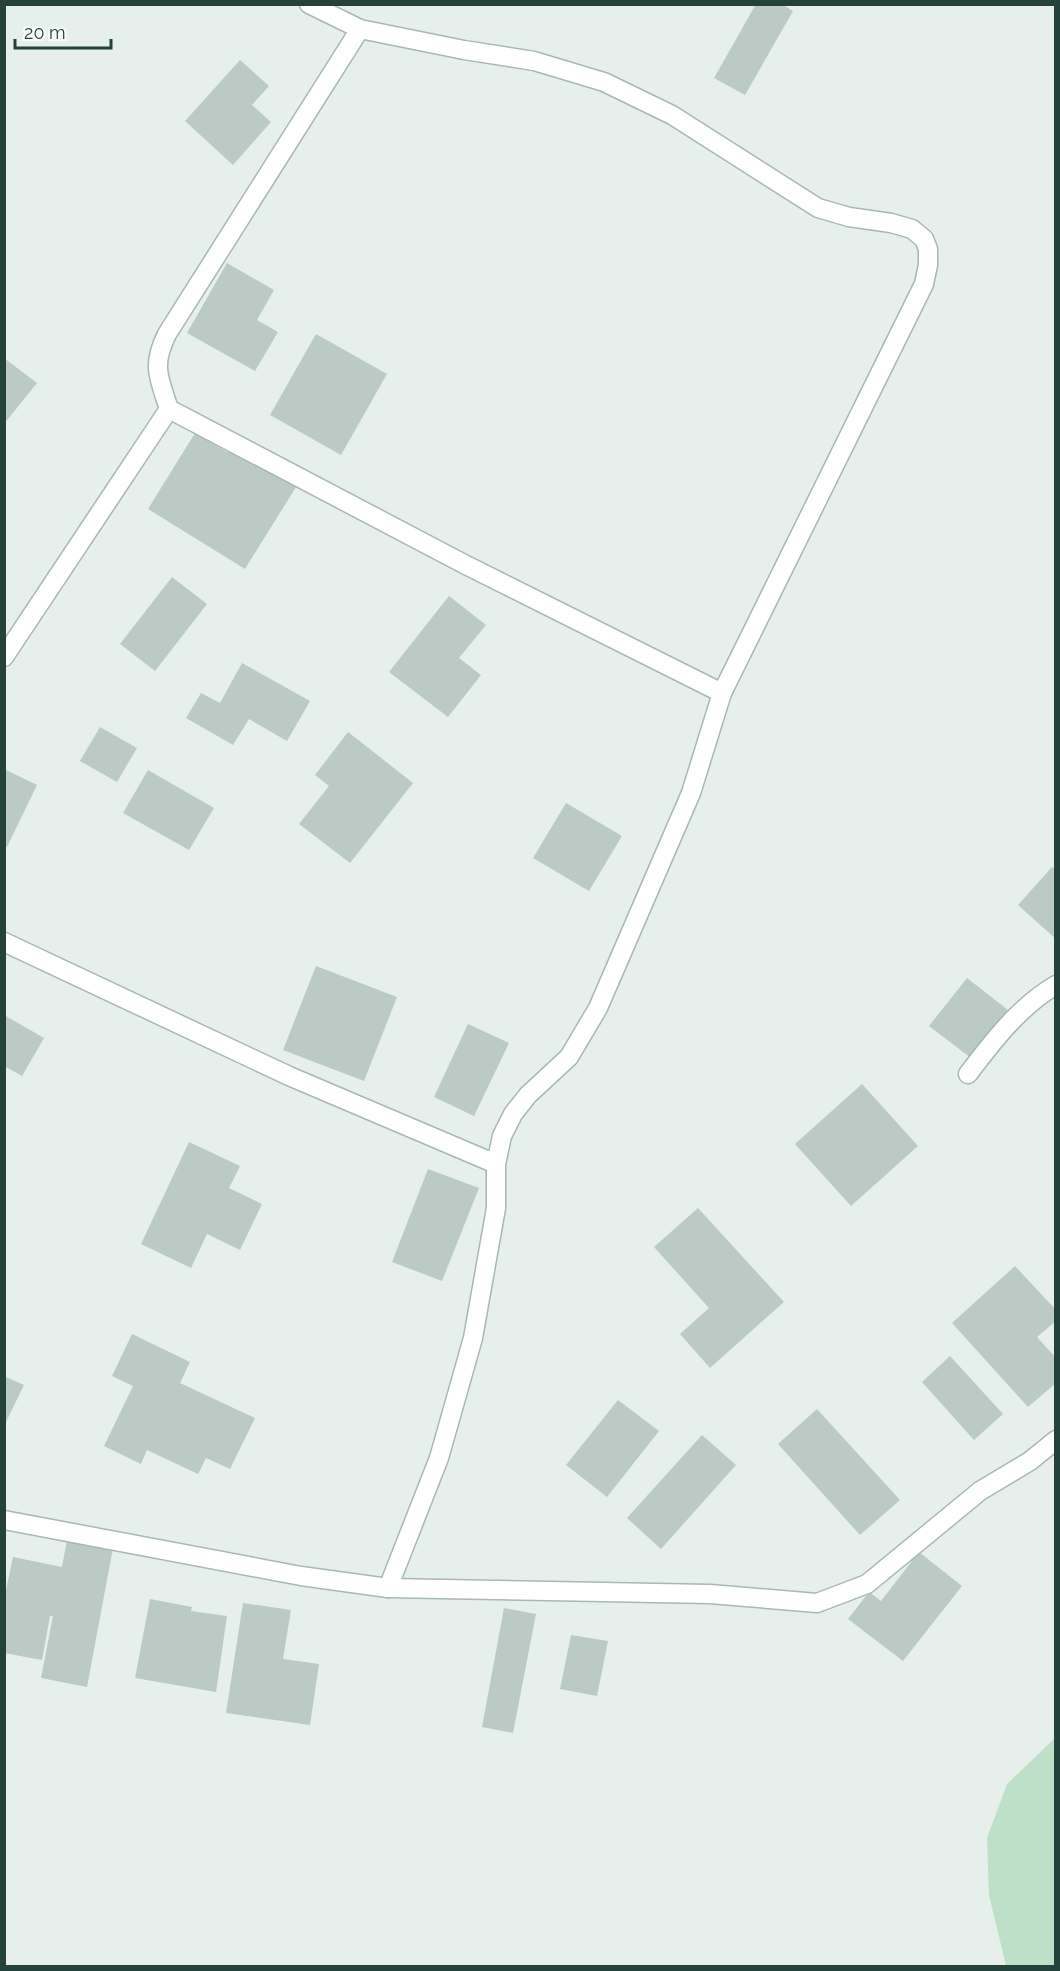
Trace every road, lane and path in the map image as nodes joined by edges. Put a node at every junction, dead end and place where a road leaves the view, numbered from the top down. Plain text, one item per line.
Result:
1 (309, 4) edge
2 (360, 29) junction
3 (169, 410) junction
4 (4, 657) edge
5 (722, 693) junction
6 (4, 942) edge
7 (1056, 985) edge
8 (968, 1074) dead end
9 (496, 1164) junction
10 (1056, 1440) edge
11 (4, 1520) edge
12 (388, 1588) junction

1 - 2 street
2 - 3 street
2 - 5 street
3 - 4 street
3 - 5 street
5 - 9 street
6 - 9 street
7 - 8 street
9 - 12 street
10 - 12 street
11 - 12 street

